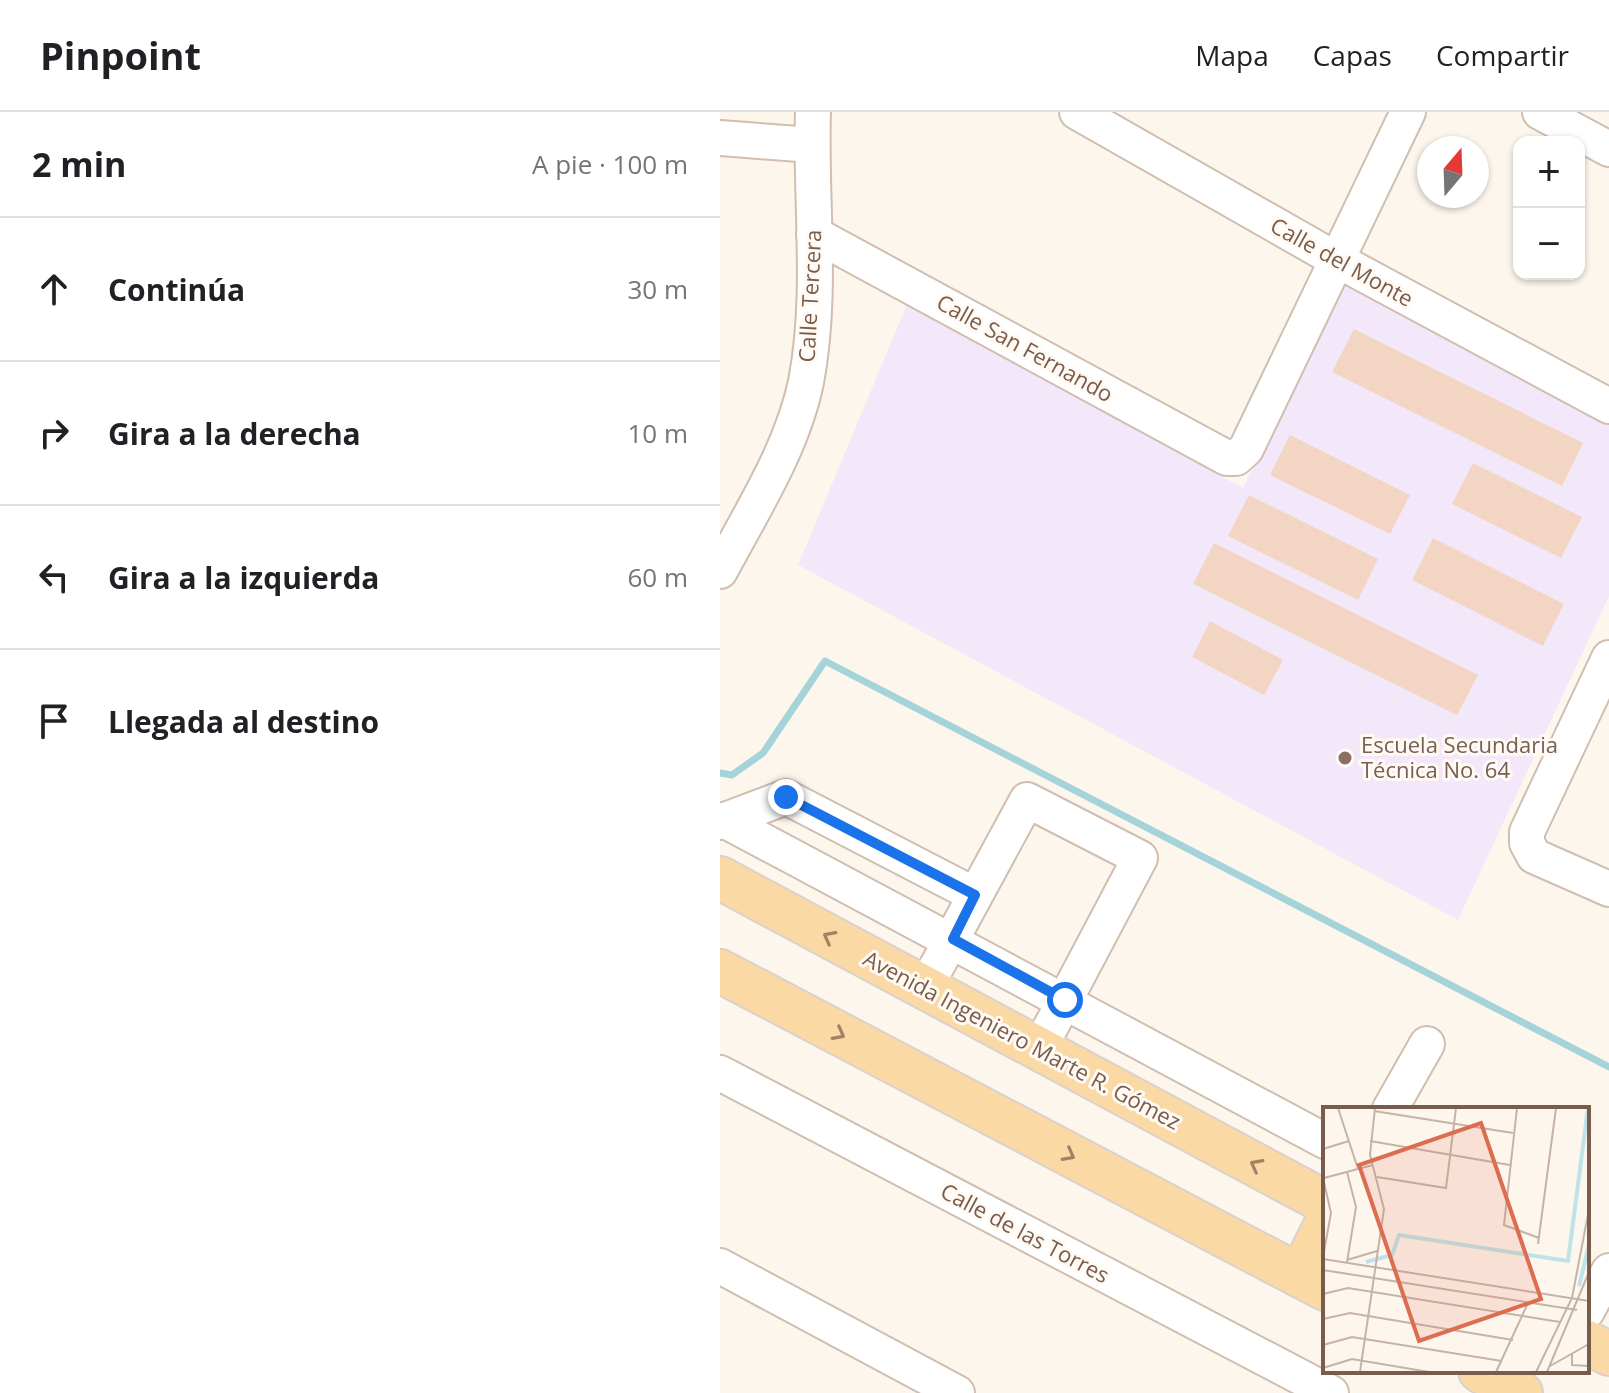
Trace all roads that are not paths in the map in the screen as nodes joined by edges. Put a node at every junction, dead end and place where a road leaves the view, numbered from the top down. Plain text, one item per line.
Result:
1 (1077, 112) edge
2 (1408, 112) edge
3 (1540, 112) edge
4 (813, 129) edge
5 (720, 138) edge
6 (1609, 149) edge
7 (814, 234) junction
8 (1337, 260) junction
9 (1609, 406) edge
10 (720, 571) edge
11 (1609, 658) edge
12 (722, 821) edge
13 (720, 878) edge
14 (1609, 889) edge
15 (975, 895) junction
16 (953, 939) junction
17 (720, 971) edge
18 (925, 988) junction
19 (1065, 1000) junction
20 (1427, 1044) dead end
21 (1039, 1049) junction
22 (720, 1073) edge
23 (1391, 1107) edge
24 (1323, 1140) edge
25 (1323, 1201) edge
26 (1323, 1235) edge
27 (720, 1266) edge
28 (1312, 1283) edge
29 (1589, 1343) edge
30 (1609, 1354) edge
31 (957, 1393) edge
32 (1331, 1393) edge

1 - 8 street, Calle del Monte
2 - 8 street
3 - 6 street
4 - 5 street
4 - 7 street, Calle Tercera
7 - 8 street, Calle San Fernando
7 - 10 street, Calle Tercera
8 - 9 street, Calle del Monte
11 - 14 street
12 - 15 street
12 - 16 street
18 -> 13 main road, Avenida Ingeniero Marte R. Gómez
15 - 16 street
15 - 19 street
16 - 18 street
16 - 19 street
17 -> 28 main road
18 - 21 main road, Avenida Ingeniero Marte R. Gómez
19 - 21 street
19 - 24 street
20 - 23 street
25 -> 21 main road, Avenida Ingeniero Marte R. Gómez
22 - 32 street, Calle de las Torres
26 - 28 main road
27 - 31 street
29 - 30 main road

